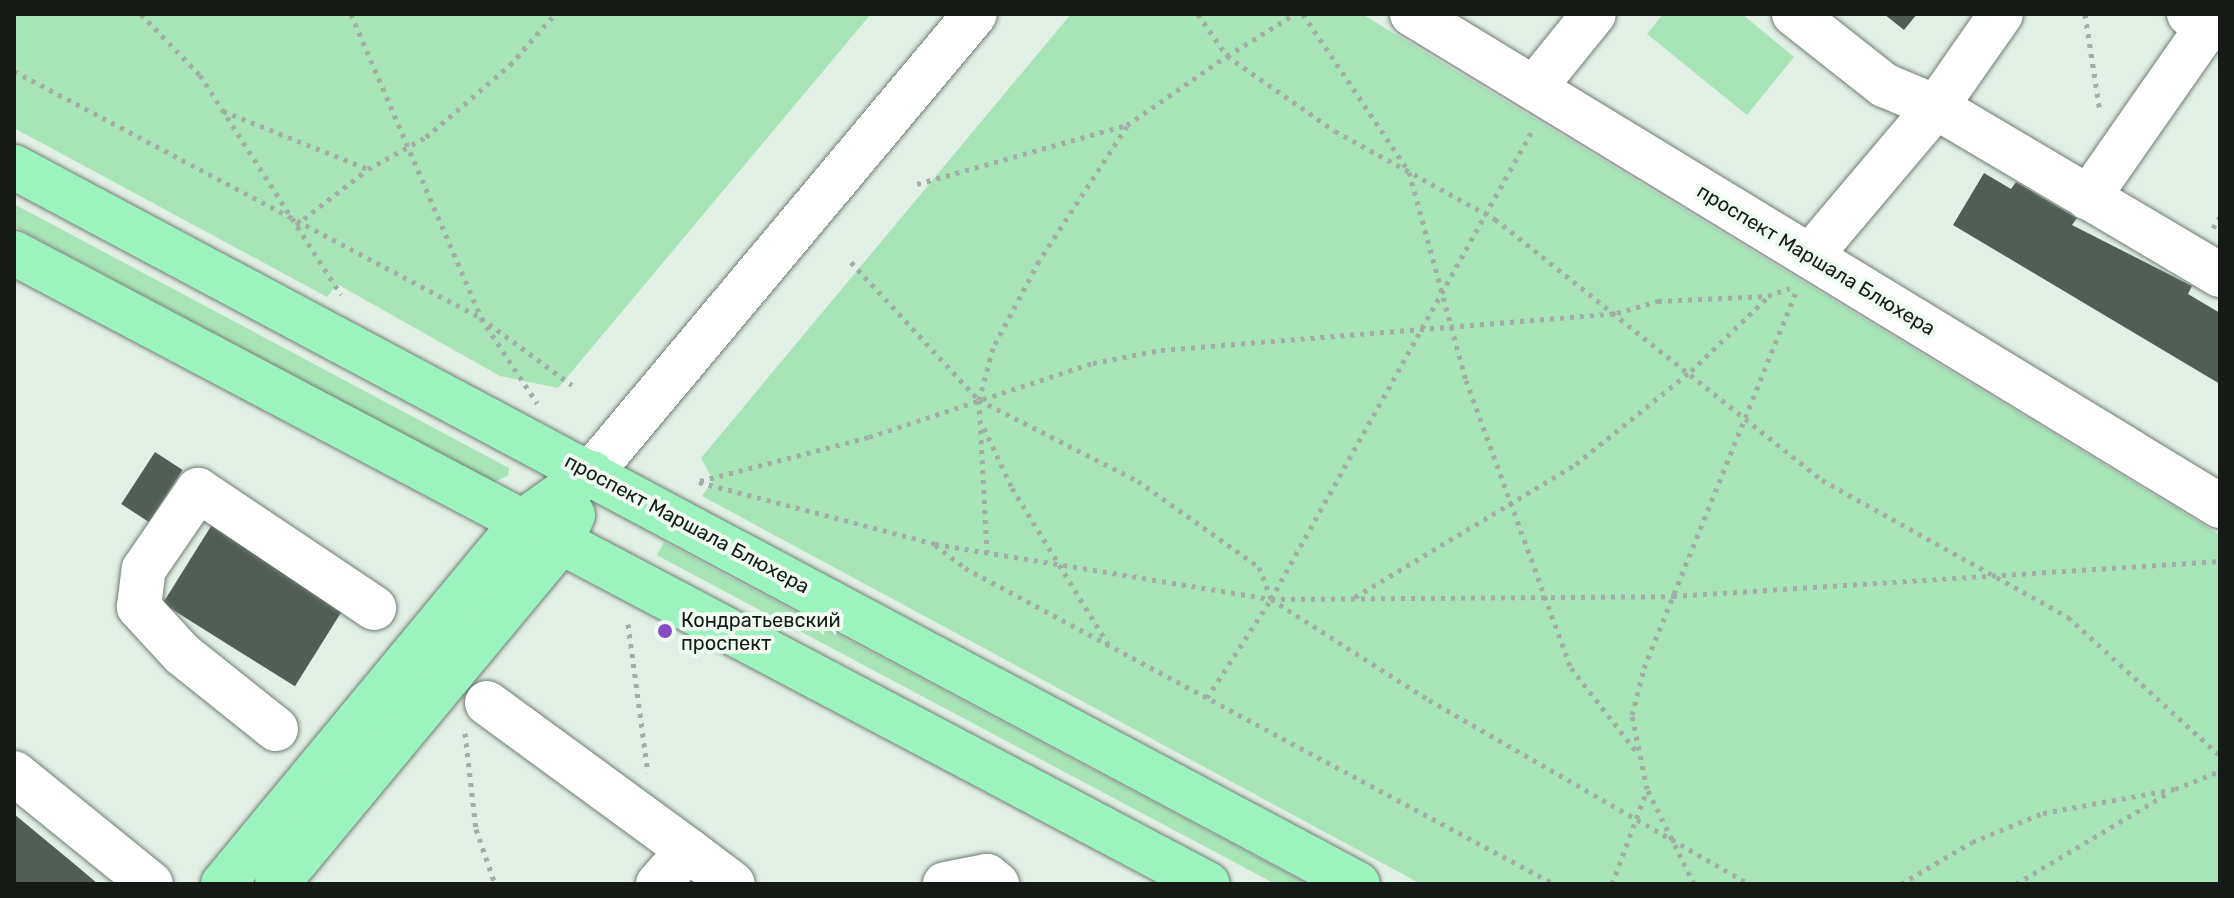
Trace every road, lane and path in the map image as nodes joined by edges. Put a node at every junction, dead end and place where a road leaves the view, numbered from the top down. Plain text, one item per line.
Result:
1 (141, 14) edge
2 (351, 14) edge
3 (555, 14) edge
4 (1198, 14) edge
5 (1295, 14) edge
6 (1303, 14) edge
7 (1412, 14) edge
8 (1594, 14) edge
9 (1794, 14) edge
10 (2001, 14) edge
11 (2085, 14) edge
12 (2189, 14) edge
13 (969, 17) edge
14 (1227, 56) junction
15 (14, 71) edge
16 (1542, 93) junction
17 (1936, 107) junction
18 (223, 111) junction
19 (1127, 125) junction
20 (409, 149) junction
21 (14, 167) edge
22 (368, 169) junction
23 (1409, 172) junction
24 (2099, 183) junction
25 (917, 184) dead end
26 (1486, 214) junction
27 (296, 225) junction
28 (14, 253) edge
29 (1810, 256) junction
30 (851, 262) dead end
31 (2220, 275) edge
32 (1444, 290) junction
33 (341, 295) dead end
34 (1768, 296) junction
35 (1617, 313) junction
36 (481, 318) junction
37 (1452, 322) junction
38 (1424, 326) junction
39 (1691, 371) junction
40 (572, 385) dead end
41 (979, 400) junction
42 (540, 407) dead end
43 (1745, 417) junction
44 (982, 423) junction
45 (591, 473) junction
46 (1507, 504) junction
47 (2220, 506) edge
48 (522, 522) junction
49 (560, 543) junction
50 (935, 544) junction
51 (987, 553) junction
52 (2220, 561) edge
53 (1058, 564) junction
54 (1982, 572) junction
55 (1542, 594) junction
56 (1673, 596) junction
57 (1355, 597) junction
58 (1271, 599) junction
59 (374, 608) dead end
60 (628, 624) dead end
61 (1109, 646) junction
62 (1207, 698) junction
63 (475, 716) joint
64 (276, 729) dead end
65 (1636, 751) junction
66 (2220, 756) edge
67 (2220, 771) edge
68 (14, 773) edge
69 (1647, 789) junction
70 (2175, 789) junction
71 (1633, 820) junction
72 (672, 838) junction
73 (1675, 845) junction
74 (151, 884) edge
75 (223, 884) edge
76 (277, 884) edge
77 (495, 884) edge
78 (658, 884) edge
79 (733, 884) edge
80 (945, 884) edge
81 (997, 884) edge
82 (1208, 884) edge
83 (1358, 884) edge
84 (1554, 884) edge
85 (1612, 884) edge
86 (1694, 884) edge
87 (1749, 884) edge
88 (1901, 884) edge
89 (2016, 884) edge

1 - 18 path
2 - 20 path
3 - 20 path
4 - 14 path
5 - 14 path
6 - 23 path
7 - 16 street, проспект Маршала Блюхера
8 - 16 street
9 - 17 street
10 - 17 street
11 - 24 path
12 - 24 street
13 - 45 street
14 - 19 path
14 - 23 path
15 - 27 path
16 - 26 path
16 - 29 street, проспект Маршала Блюхера
17 - 24 street
17 - 29 street
18 - 22 path
18 - 27 path
19 - 25 path
19 - 41 path
20 - 22 path
20 - 36 path
21 - 45 main road, проспект Маршала Блюхера
22 - 27 path
23 - 26 path
23 - 32 path
24 - 31 street
26 - 32 path
26 - 35 path
27 - 33 path
27 - 36 path
28 - 48 main road
29 - 47 street, проспект Маршала Блюхера
30 - 41 path
32 - 37 path
32 - 38 path
34 - 35 path
34 - 39 path
34 - 43 path
35 - 37 path
35 - 39 path
36 - 40 path
36 - 42 path
37 - 38 path
37 - 46 path
38 - 41 path
38 - 58 path
39 - 43 path
39 - 46 path
41 - 44 path
41 - 50 path
41 - 58 path
43 - 54 path
43 - 56 path
44 - 51 path
44 - 53 path
45 - 48 main road
45 - 49 main road
45 - 83 main road, проспект Маршала Блюхера
46 - 55 path
46 - 57 path
48 - 49 main road
48 - 75 main road
49 - 76 main road
49 - 82 main road
50 - 51 path
50 - 61 path
51 - 53 path
52 - 54 path
53 - 58 path
53 - 61 path
54 - 56 path
54 - 66 path
55 - 56 path
55 - 57 path
55 - 65 path
56 - 65 path
57 - 58 path
58 - 62 path
58 - 71 path
59 - 64 street
60 - 72 path
61 - 62 path
62 - 84 path
63 - 72 street
63 - 77 path
65 - 69 path
67 - 70 path
68 - 74 street
69 - 71 path
69 - 73 path
70 - 88 path
70 - 89 path
71 - 73 path
71 - 85 path
72 - 78 street
72 - 79 street
73 - 86 path
73 - 87 path
80 - 81 street

